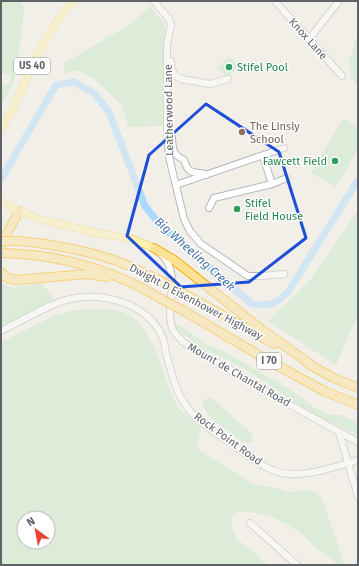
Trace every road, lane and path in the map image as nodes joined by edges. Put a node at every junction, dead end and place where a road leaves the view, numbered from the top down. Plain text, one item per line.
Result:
1 (154, 1) edge
2 (275, 1) edge
3 (339, 1) edge
4 (71, 2) edge
5 (169, 39) junction
6 (309, 39) junction
7 (342, 76) dead end
8 (228, 79) dead end
9 (168, 119) junction
10 (1, 129) edge
11 (284, 148) dead end
12 (263, 156) junction
13 (206, 175) junction
14 (287, 178) dead end
15 (272, 184) junction
16 (176, 185) junction
17 (1, 202) edge
18 (209, 208) dead end
19 (16, 209) junction
20 (1, 241) edge
21 (1, 245) edge
22 (154, 248) junction
23 (1, 254) edge
24 (1, 272) edge
25 (284, 274) dead end
26 (153, 294) junction
27 (1, 331) edge
28 (313, 366) junction
29 (358, 388) edge
30 (358, 405) edge
31 (339, 432) junction
32 (358, 442) edge
33 (358, 460) edge
34 (348, 463) junction
35 (358, 497) edge
36 (250, 523) dead end
37 (297, 565) edge

1 - 5 street, Leatherwood Lane
2 - 6 street, Knox Lane
3 - 6 street
4 - 10 main road, US 40
5 - 8 street
5 - 9 street, Leatherwood Lane
6 - 7 street, Knox Lane
9 - 13 street
9 - 16 street, Leatherwood Lane
11 - 12 street
12 - 13 street
12 - 15 street
13 - 16 street
14 - 15 street
15 - 18 street
16 - 25 street, Leatherwood Lane
17 - 19 main road, Mount de Chantal Road
19 - 21 highway
19 - 22 main road, Mount de Chantal Road
20 - 28 highway, Dwight D Eisenhower Highway / I 70, bridge
22 - 28 highway
22 - 31 street, Mount de Chantal Road
23 - 26 highway, Dwight D Eisenhower Highway / I 70
24 - 26 highway
26 - 30 highway, Dwight D Eisenhower Highway / I 70, bridge
27 - 34 street, Rock Point Road
28 - 29 highway, Dwight D Eisenhower Highway / I 70
31 - 32 street, Mount de Chantal Road
31 - 34 street
33 - 34 street, Rock Point Road
34 - 35 street
36 - 37 street

